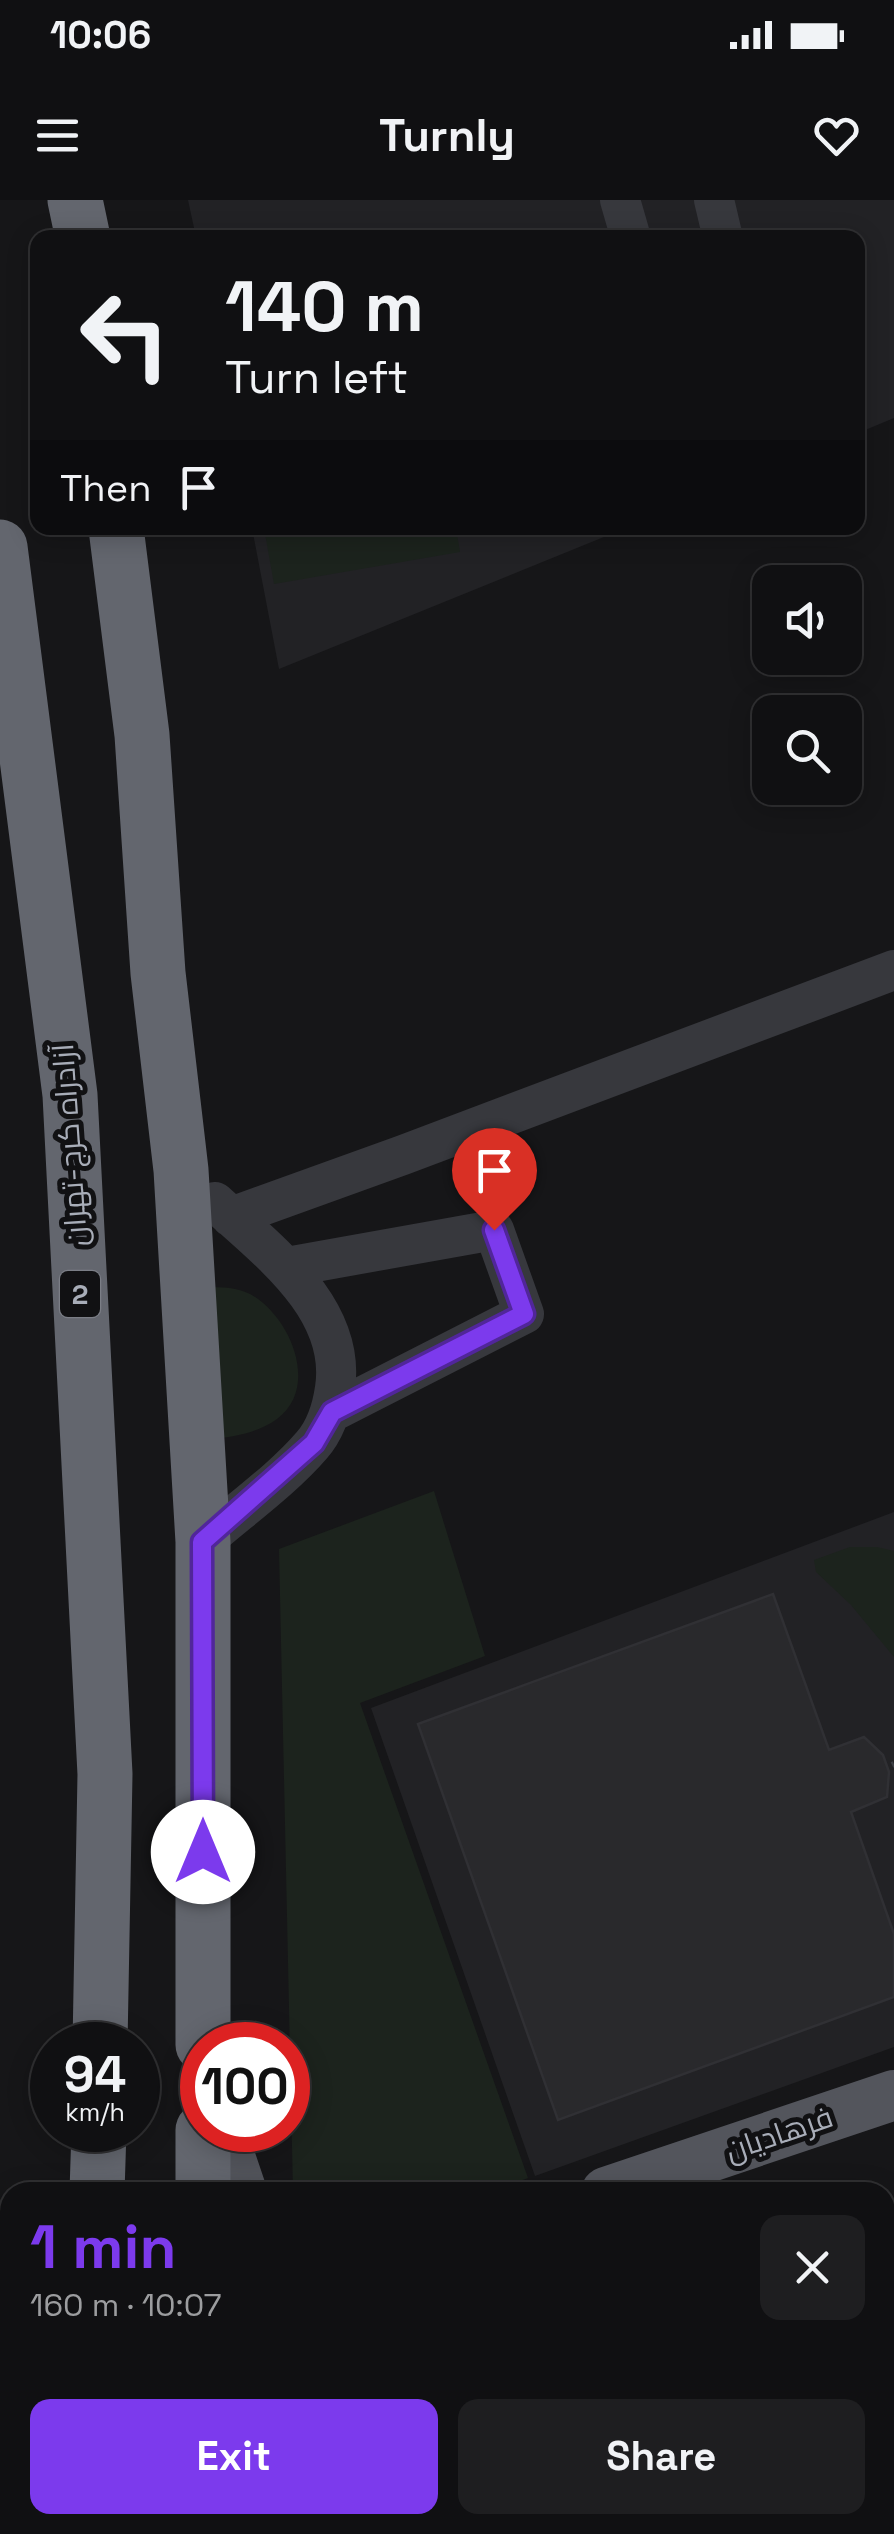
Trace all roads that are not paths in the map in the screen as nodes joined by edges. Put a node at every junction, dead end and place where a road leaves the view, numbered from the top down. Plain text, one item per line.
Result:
1 (620, 200) edge
2 (714, 200) edge
3 (629, 230) edge
4 (721, 230) edge
5 (117, 535) edge
6 (0, 548) edge
7 (894, 970) edge
8 (181, 1170) junction
9 (231, 1216) junction
10 (287, 1267) junction
11 (332, 1412) junction
12 (202, 1542) junction
13 (100, 2022) edge
14 (203, 2022) edge
15 (894, 2095) edge
16 (98, 2152) edge
17 (203, 2152) edge
18 (228, 2152) edge
19 (98, 2182) edge
20 (203, 2182) edge
21 (239, 2182) edge
22 (636, 2182) edge

1 - 3 street
2 - 4 street
5 - 8 highway
6 - 13 highway, آزادراه کرج-تهران / 2
7 - 9 street
8 - 9 street
8 - 12 highway
9 - 10 street
10 - 11 street
10 - 11 street
11 - 12 street
12 - 14 highway
15 - 22 main road, فرهادیان
16 - 19 highway
17 - 20 highway
18 - 21 main road

